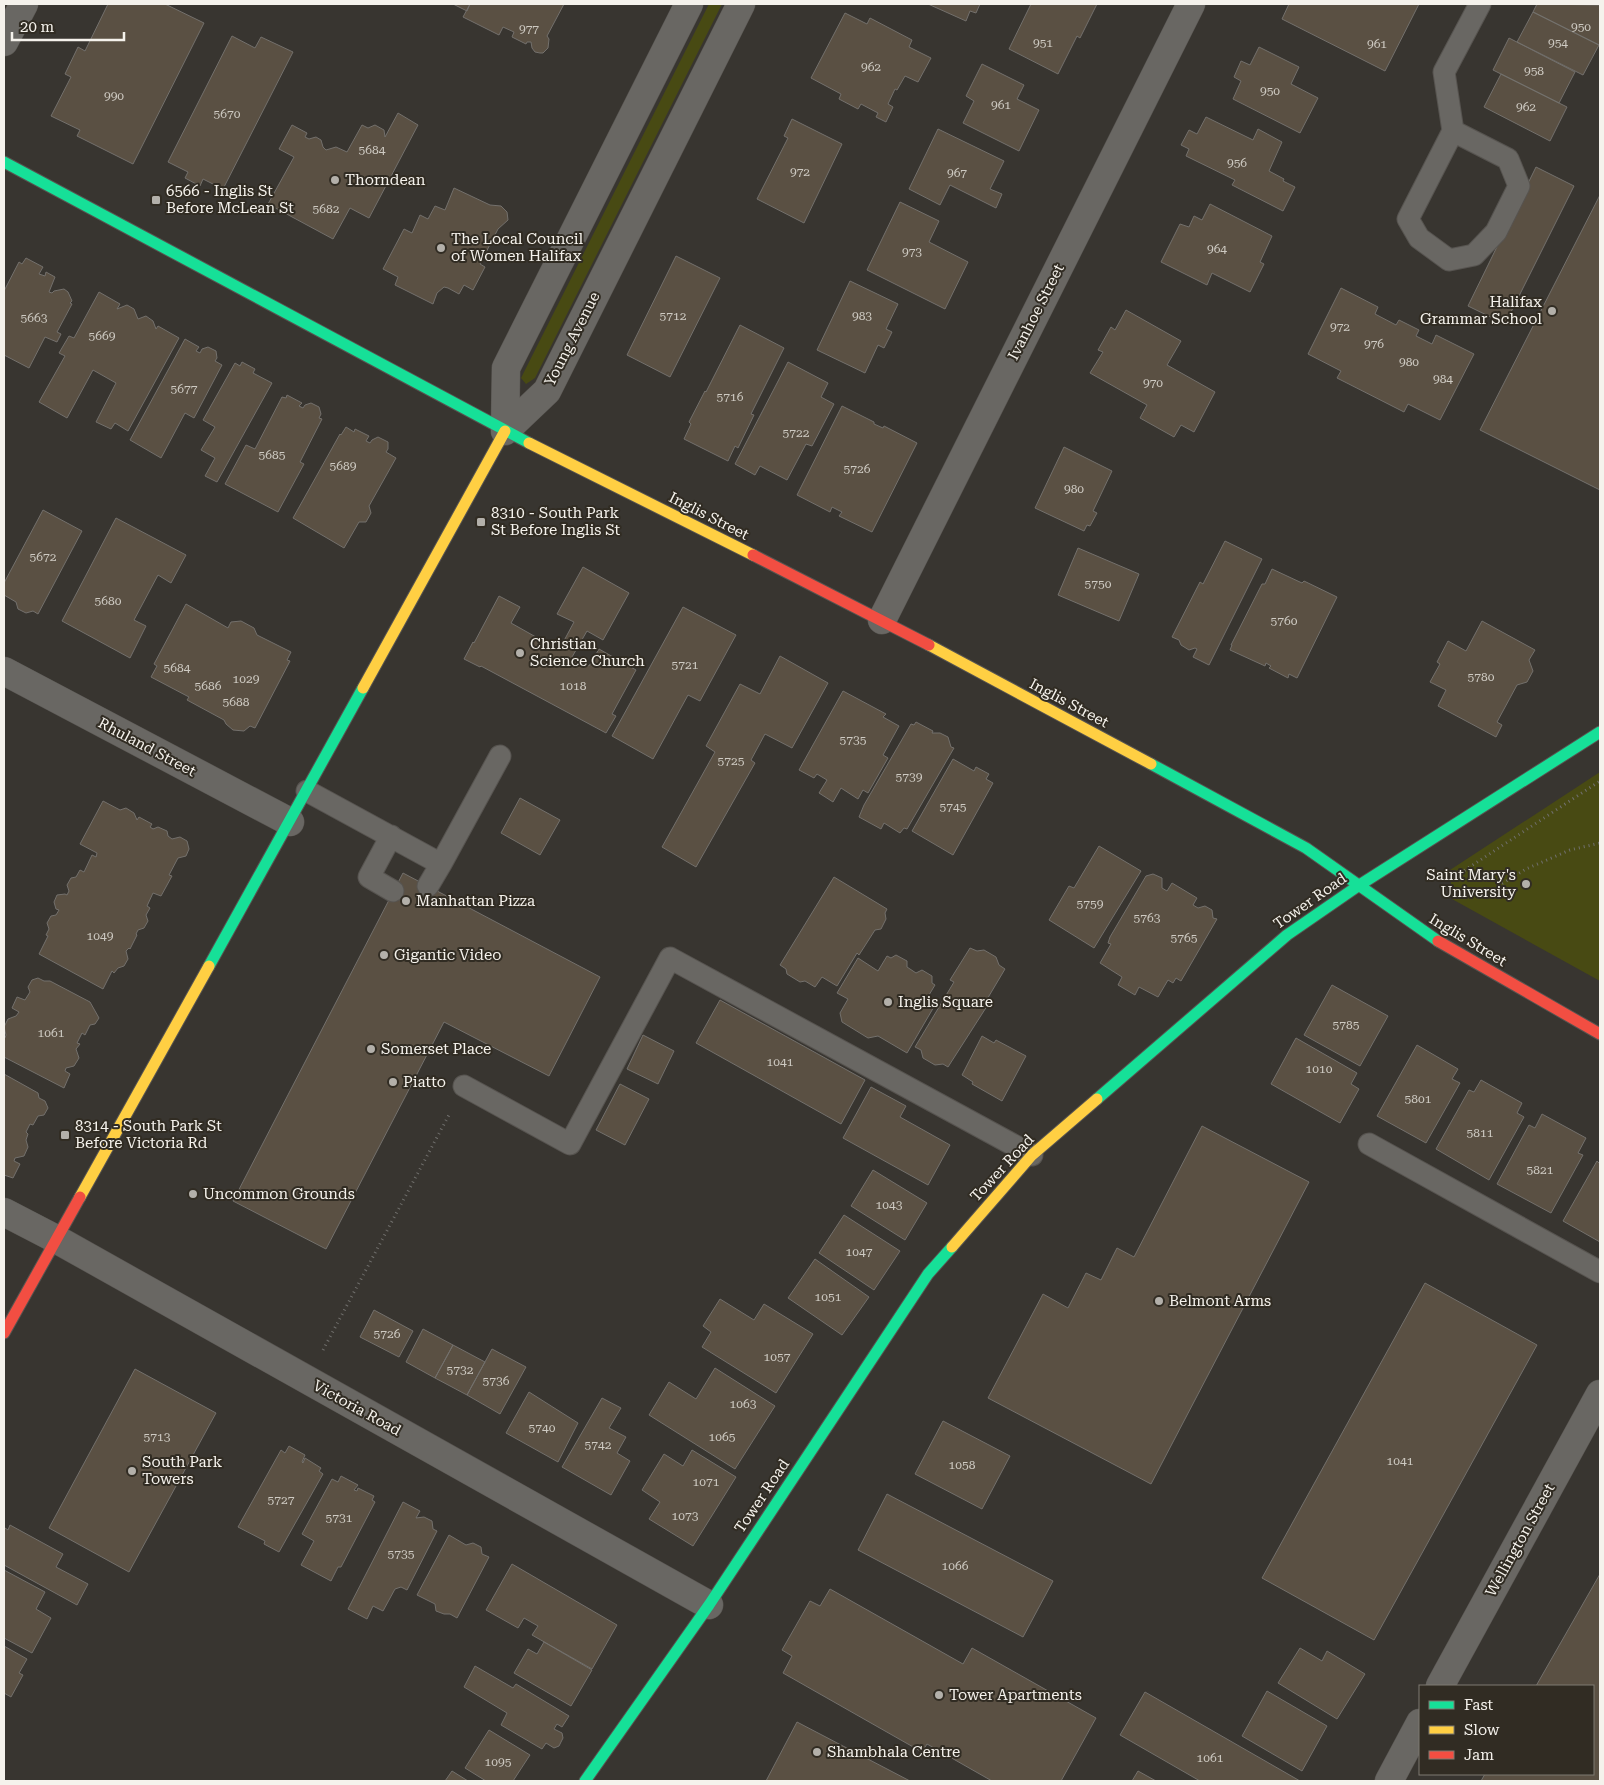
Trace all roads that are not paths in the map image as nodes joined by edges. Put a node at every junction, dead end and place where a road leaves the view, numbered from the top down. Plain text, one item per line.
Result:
1 (24, 4) edge
2 (689, 4) edge
3 (741, 4) edge
4 (1191, 4) edge
5 (1480, 4) edge
6 (4, 42) edge
7 (1453, 131) junction
8 (4, 162) edge
9 (504, 431) junction
10 (882, 620) junction
11 (4, 671) edge
12 (1600, 732) edge
13 (500, 756) dead end
14 (307, 791) junction
15 (290, 822) junction
16 (391, 836) junction
17 (441, 864) junction
18 (428, 886) dead end
19 (1358, 886) junction
20 (393, 891) dead end
21 (1600, 1034) edge
22 (464, 1086) road end
23 (1369, 1144) dead end
24 (1032, 1155) junction
25 (4, 1212) edge
26 (56, 1239) junction
27 (1600, 1272) edge
28 (4, 1333) edge
29 (1600, 1394) edge
30 (709, 1605) junction
31 (1441, 1685) edge
32 (1419, 1725) edge
33 (586, 1781) edge
34 (1388, 1781) edge

1 - 6 street
2 - 9 street
3 - 9 street, Young Avenue
4 - 10 street, Ivanhoe Street
5 - 7 lane
7 - 7 lane
8 - 9 street, Inglis Street
9 - 10 street, Inglis Street
9 - 14 street
10 - 19 street, Inglis Street
11 - 15 street, Rhuland Street
12 - 19 street, Tower Road
13 - 17 lane
14 - 15 street
14 - 16 lane
15 - 26 street
16 - 17 lane
16 - 20 lane
17 - 18 lane
19 - 21 street, Inglis Street
19 - 24 street, Tower Road
22 - 24 lane
23 - 27 lane
24 - 30 street, Tower Road
25 - 26 street, Victoria Road
26 - 28 street
26 - 30 street, Victoria Road
29 - 31 street, Wellington Street
30 - 33 street, Tower Road
32 - 34 street

